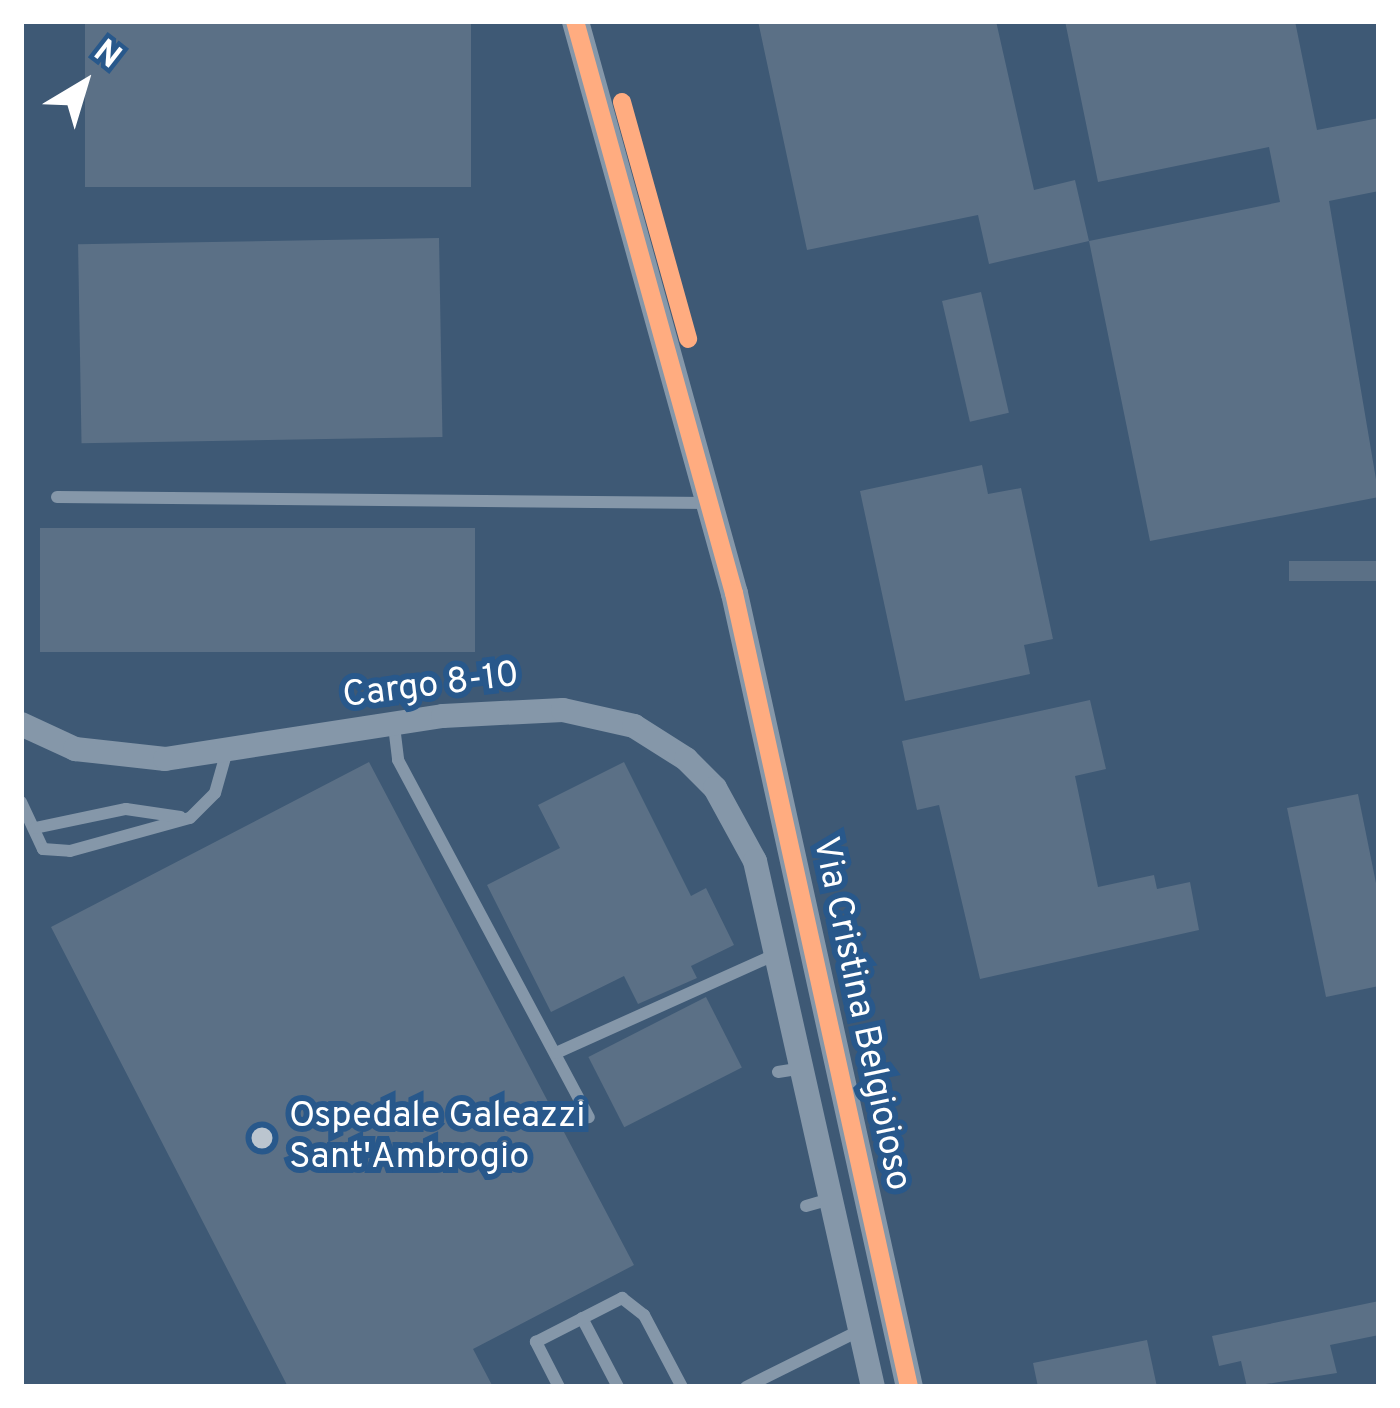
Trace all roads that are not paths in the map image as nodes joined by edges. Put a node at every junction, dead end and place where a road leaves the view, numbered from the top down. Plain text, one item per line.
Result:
1 (575, 21) edge
2 (56, 497) dead end
3 (711, 503) junction
4 (21, 724) edge
5 (394, 726) junction
6 (226, 754) junction
7 (21, 802) edge
8 (190, 818) junction
9 (35, 829) junction
10 (778, 953) junction
11 (556, 1053) junction
12 (804, 1067) junction
13 (778, 1072) dead end
14 (589, 1117) dead end
15 (581, 1318) junction
16 (859, 1331) junction
17 (559, 1387) edge
18 (618, 1387) edge
19 (682, 1387) edge
20 (746, 1387) edge
21 (873, 1387) edge
22 (909, 1387) edge

1 - 3 street, Via Cristina Belgioioso
2 - 3 lane
3 - 22 street, Via Cristina Belgioioso
4 - 6 street, Cargo 8-10
5 - 6 street, Cargo 8-10
5 - 10 street, Cargo 8-10
5 - 11 lane
6 - 8 lane
7 - 9 lane
8 - 9 lane
8 - 9 lane
10 - 11 lane
10 - 12 street, Cargo 8-10
11 - 14 lane
12 - 13 lane
12 - 16 street, Cargo 8-10
15 - 17 lane
15 - 18 lane
15 - 19 lane
16 - 20 lane
16 - 21 street, Cargo 8-10

